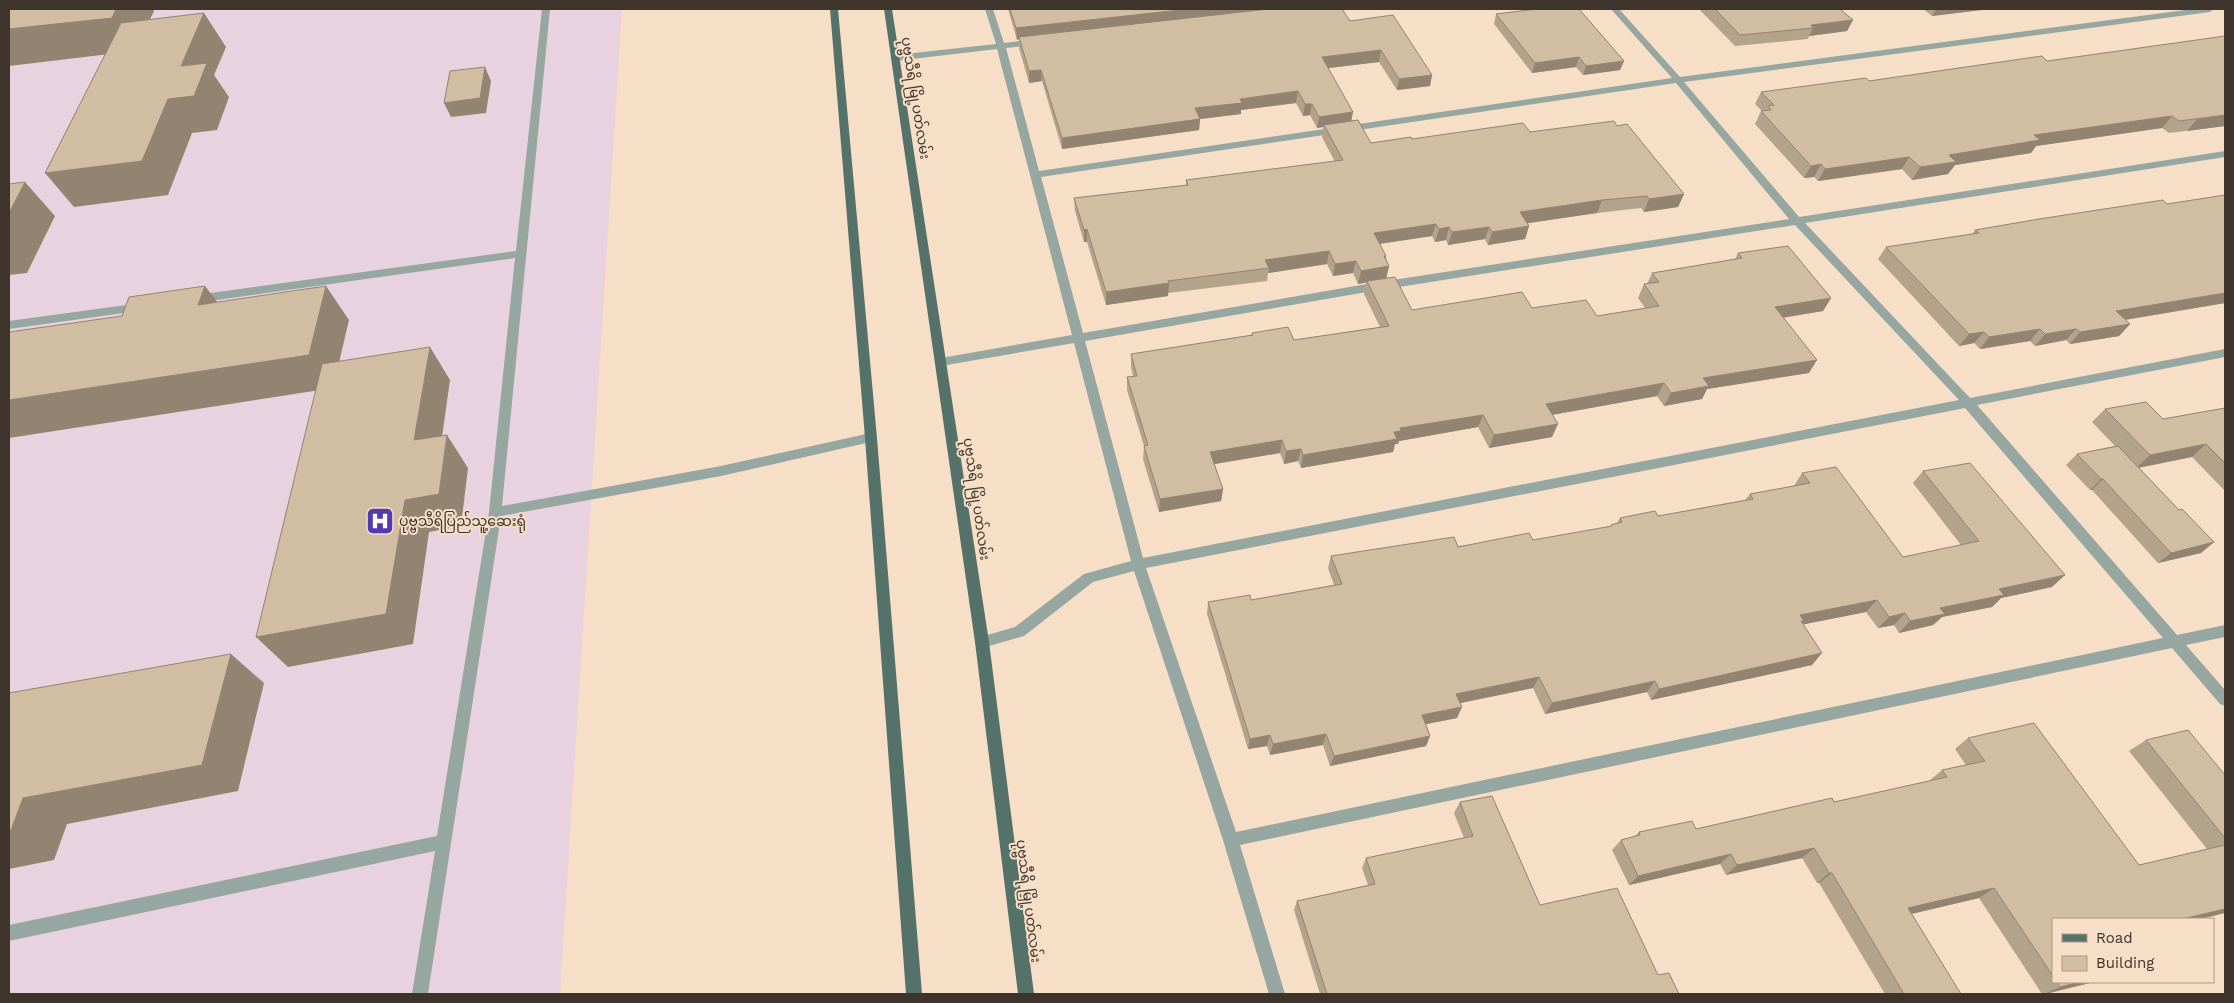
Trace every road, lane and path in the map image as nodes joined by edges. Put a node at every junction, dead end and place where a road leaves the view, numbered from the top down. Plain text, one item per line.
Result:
1 (546, 9) edge
2 (834, 9) edge
3 (888, 9) edge
4 (989, 9) edge
5 (1615, 9) edge
6 (2210, 9) edge
7 (1039, 41) edge
8 (1001, 46) junction
9 (895, 58) junction
10 (1678, 80) junction
11 (2225, 154) edge
12 (1035, 175) junction
13 (1797, 221) junction
14 (520, 254) junction
15 (186, 300) edge
16 (156, 305) edge
17 (9, 325) edge
18 (1078, 338) junction
19 (2225, 353) edge
20 (941, 362) junction
21 (1968, 403) junction
22 (871, 438) junction
23 (495, 512) junction
24 (1138, 564) junction
25 (2225, 631) edge
26 (982, 642) junction
27 (2174, 642) junction
28 (2225, 700) edge
29 (1231, 840) junction
30 (444, 842) junction
31 (9, 933) edge
32 (420, 994) edge
33 (914, 994) edge
34 (1026, 994) edge
35 (1277, 994) edge

1 - 14 street
2 - 22 main road
3 - 9 main road, ပုဗ္ဗသီရိ မြို့ပတ်လမ်း
4 - 8 street
5 - 10 street
6 - 10 street
7 - 8 street
8 - 9 street
8 - 12 street
9 - 20 main road, ပုဗ္ဗသီရိ မြို့ပတ်လမ်း
10 - 12 street
10 - 13 street
11 - 13 street
12 - 18 street
13 - 18 street
13 - 21 street
14 - 15 street
14 - 23 street
16 - 17 street
18 - 20 street
18 - 24 street
19 - 21 street
20 - 26 main road, ပုဗ္ဗသီရိ မြို့ပတ်လမ်း
21 - 24 street
21 - 27 street
22 - 23 street
22 - 33 main road
23 - 30 street
24 - 26 street
24 - 29 street
25 - 27 street
26 - 34 main road, ပုဗ္ဗသီရိ မြို့ပတ်လမ်း
27 - 28 street
27 - 29 street
29 - 35 street
30 - 31 street
30 - 32 street

